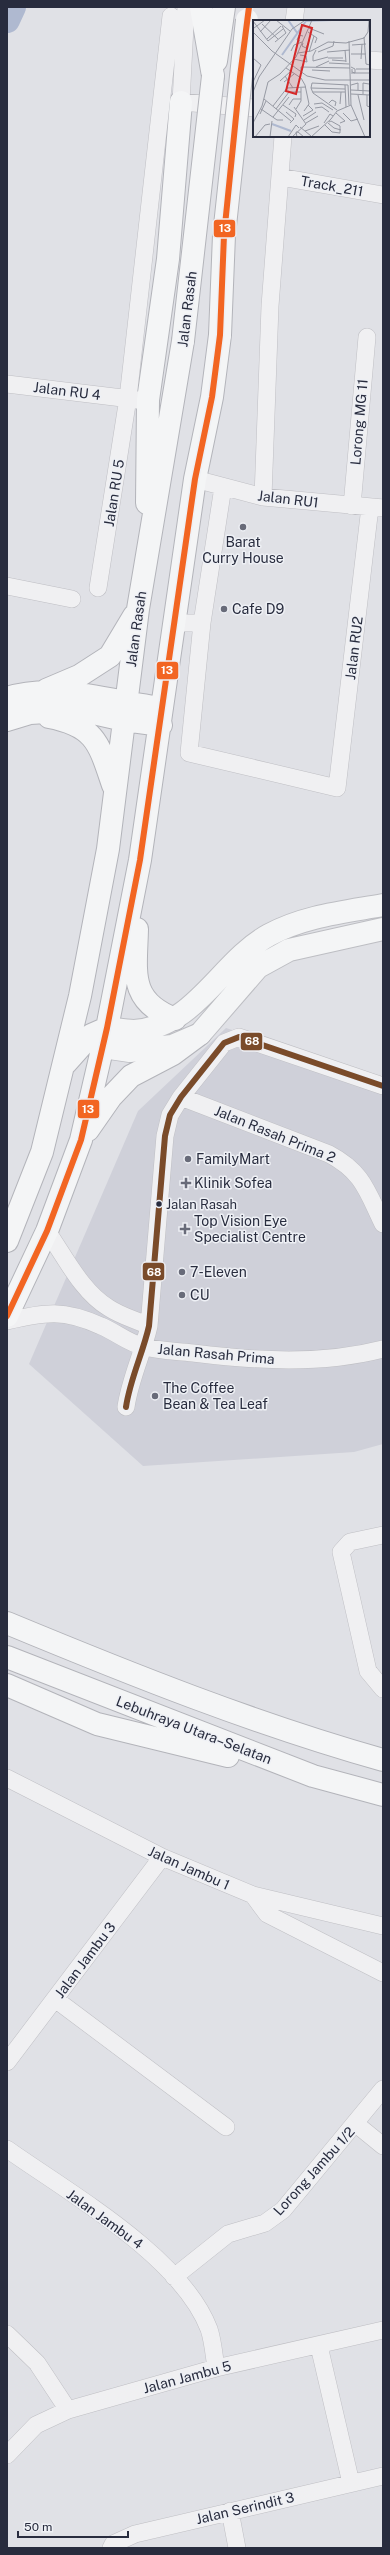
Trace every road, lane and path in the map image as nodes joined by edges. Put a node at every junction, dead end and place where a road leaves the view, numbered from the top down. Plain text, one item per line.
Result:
1 (186, 7) edge
2 (201, 7) edge
3 (224, 7) edge
4 (296, 7) edge
5 (249, 12) edge
6 (171, 16) dead end
7 (294, 20) edge
8 (370, 60) edge
9 (383, 61) edge
10 (213, 76) junction
11 (180, 102) junction
12 (253, 108) edge
13 (283, 137) edge
14 (280, 178) junction
15 (383, 195) edge
16 (367, 337) dead end
17 (7, 384) edge
18 (138, 399) junction
19 (195, 479) junction
20 (224, 487) junction
21 (263, 497) junction
22 (352, 506) junction
23 (377, 508) edge
24 (148, 550) junction
25 (7, 586) edge
26 (98, 588) dead end
27 (72, 599) dead end
28 (138, 609) junction
29 (174, 622) junction
30 (202, 623) junction
31 (41, 692) junction
32 (7, 698) edge
33 (125, 712) junction
34 (30, 713) junction
35 (162, 716) junction
36 (7, 720) edge
37 (115, 789) junction
38 (140, 860) junction
39 (383, 905) edge
40 (383, 929) edge
41 (80, 996) junction
42 (174, 1019) junction
43 (200, 1034) junction
44 (100, 1037) junction
45 (64, 1066) junction
46 (383, 1086) edge
47 (181, 1097) junction
48 (81, 1140) junction
49 (383, 1224) edge
50 (47, 1231) junction
51 (7, 1241) edge
52 (7, 1316) edge
53 (7, 1321) edge
54 (149, 1326) junction
55 (145, 1347) junction
56 (383, 1349) edge
57 (126, 1407) dead end
58 (383, 1535) edge
59 (7, 1607) edge
60 (7, 1623) edge
61 (7, 1657) edge
62 (126, 1672) junction
63 (380, 1682) edge
64 (7, 1685) edge
65 (383, 1760) edge
66 (313, 1776) junction
67 (10, 1786) edge
68 (383, 1795) edge
69 (162, 1857) junction
70 (253, 1895) junction
71 (383, 1926) edge
72 (383, 1973) edge
73 (55, 1999) junction
74 (7, 2062) edge
75 (383, 2088) edge
76 (356, 2124) junction
77 (226, 2127) dead end
78 (383, 2146) edge
79 (7, 2149) edge
80 (174, 2277) junction
81 (383, 2330) edge
82 (7, 2334) edge
83 (320, 2346) junction
84 (216, 2368) junction
85 (68, 2410) junction
86 (7, 2455) edge
87 (383, 2476) edge
88 (351, 2483) junction
89 (230, 2511) junction
90 (111, 2548) edge
91 (237, 2548) edge

1 - 11 street
2 - 10 main road
3 - 10 main road, Jalan Rasah
4 - 7 street
5 - 19 main road, bridge
6 - 18 street, Jalan RU 5
8 - 9 street
10 - 24 main road, Jalan Rasah, bridge
11 - 12 street
11 - 18 main road
13 - 14 street
14 - 15 street, Track_211
14 - 21 street
16 - 22 street, Lorong MG 11
17 - 18 street, Jalan RU 4
18 - 24 main road
18 - 26 street, Jalan RU 5
19 - 20 street, Jalan RU1
19 - 29 main road
20 - 21 street, Jalan RU1
20 - 30 street
21 - 22 street, Jalan RU1
22 - 23 street, Jalan RU1
23 - 30 street, Jalan RU2
24 - 28 main road, Jalan Rasah
25 - 27 street
28 - 31 main road
28 - 33 main road, Jalan Rasah
29 - 30 street
29 - 35 main road
31 - 32 main road
31 - 33 main road
33 - 34 main road
33 - 35 main road
33 - 37 main road, Jalan Rasah
34 - 36 main road
34 - 37 main road
35 - 38 main road
37 - 41 main road, Jalan Rasah
38 - 42 main road
38 - 44 main road
39 - 42 main road
40 - 43 main road
41 - 44 main road
41 - 45 main road, Jalan Rasah
42 - 44 main road
43 - 44 main road
43 - 48 main road
44 - 45 main road
44 - 48 main road
45 - 51 main road, Jalan Rasah
46 - 47 street
47 - 49 street, Jalan Rasah Prima 2
47 - 54 street
48 - 50 main road
50 - 52 main road
50 - 54 street, Jalan Rasah Prima
53 - 55 street, Jalan Rasah Prima
54 - 55 street
55 - 56 street, Jalan Rasah Prima
55 - 57 street
58 - 63 street
59 - 62 main road
60 - 62 main road
61 - 66 main road, Lebuhraya Utara–Selatan
62 - 65 main road
64 - 66 main road
66 - 68 main road, Lebuhraya Utara–Selatan
67 - 69 street, Jalan Jambu 1
69 - 70 street, Jalan Jambu 1
69 - 73 street, Jalan Jambu 3
70 - 71 street, Jalan Jambu 1
70 - 72 street
73 - 74 street, Jalan Jambu 3
73 - 77 street
75 - 76 street, Lorong Jambu 1/2
76 - 78 street
76 - 80 street, Lorong Jambu 1/2
79 - 80 street, Jalan Jambu 4
80 - 84 street, Jalan Jambu 4
81 - 83 street, Jalan Jambu 5
82 - 85 street
83 - 84 street, Jalan Jambu 5
83 - 88 street
84 - 85 street, Jalan Jambu 5
85 - 86 street, Jalan Jambu 5
87 - 88 street, Jalan Serindit 3
88 - 89 street, Jalan Serindit 3
89 - 90 street, Jalan Serindit 3
89 - 91 street

